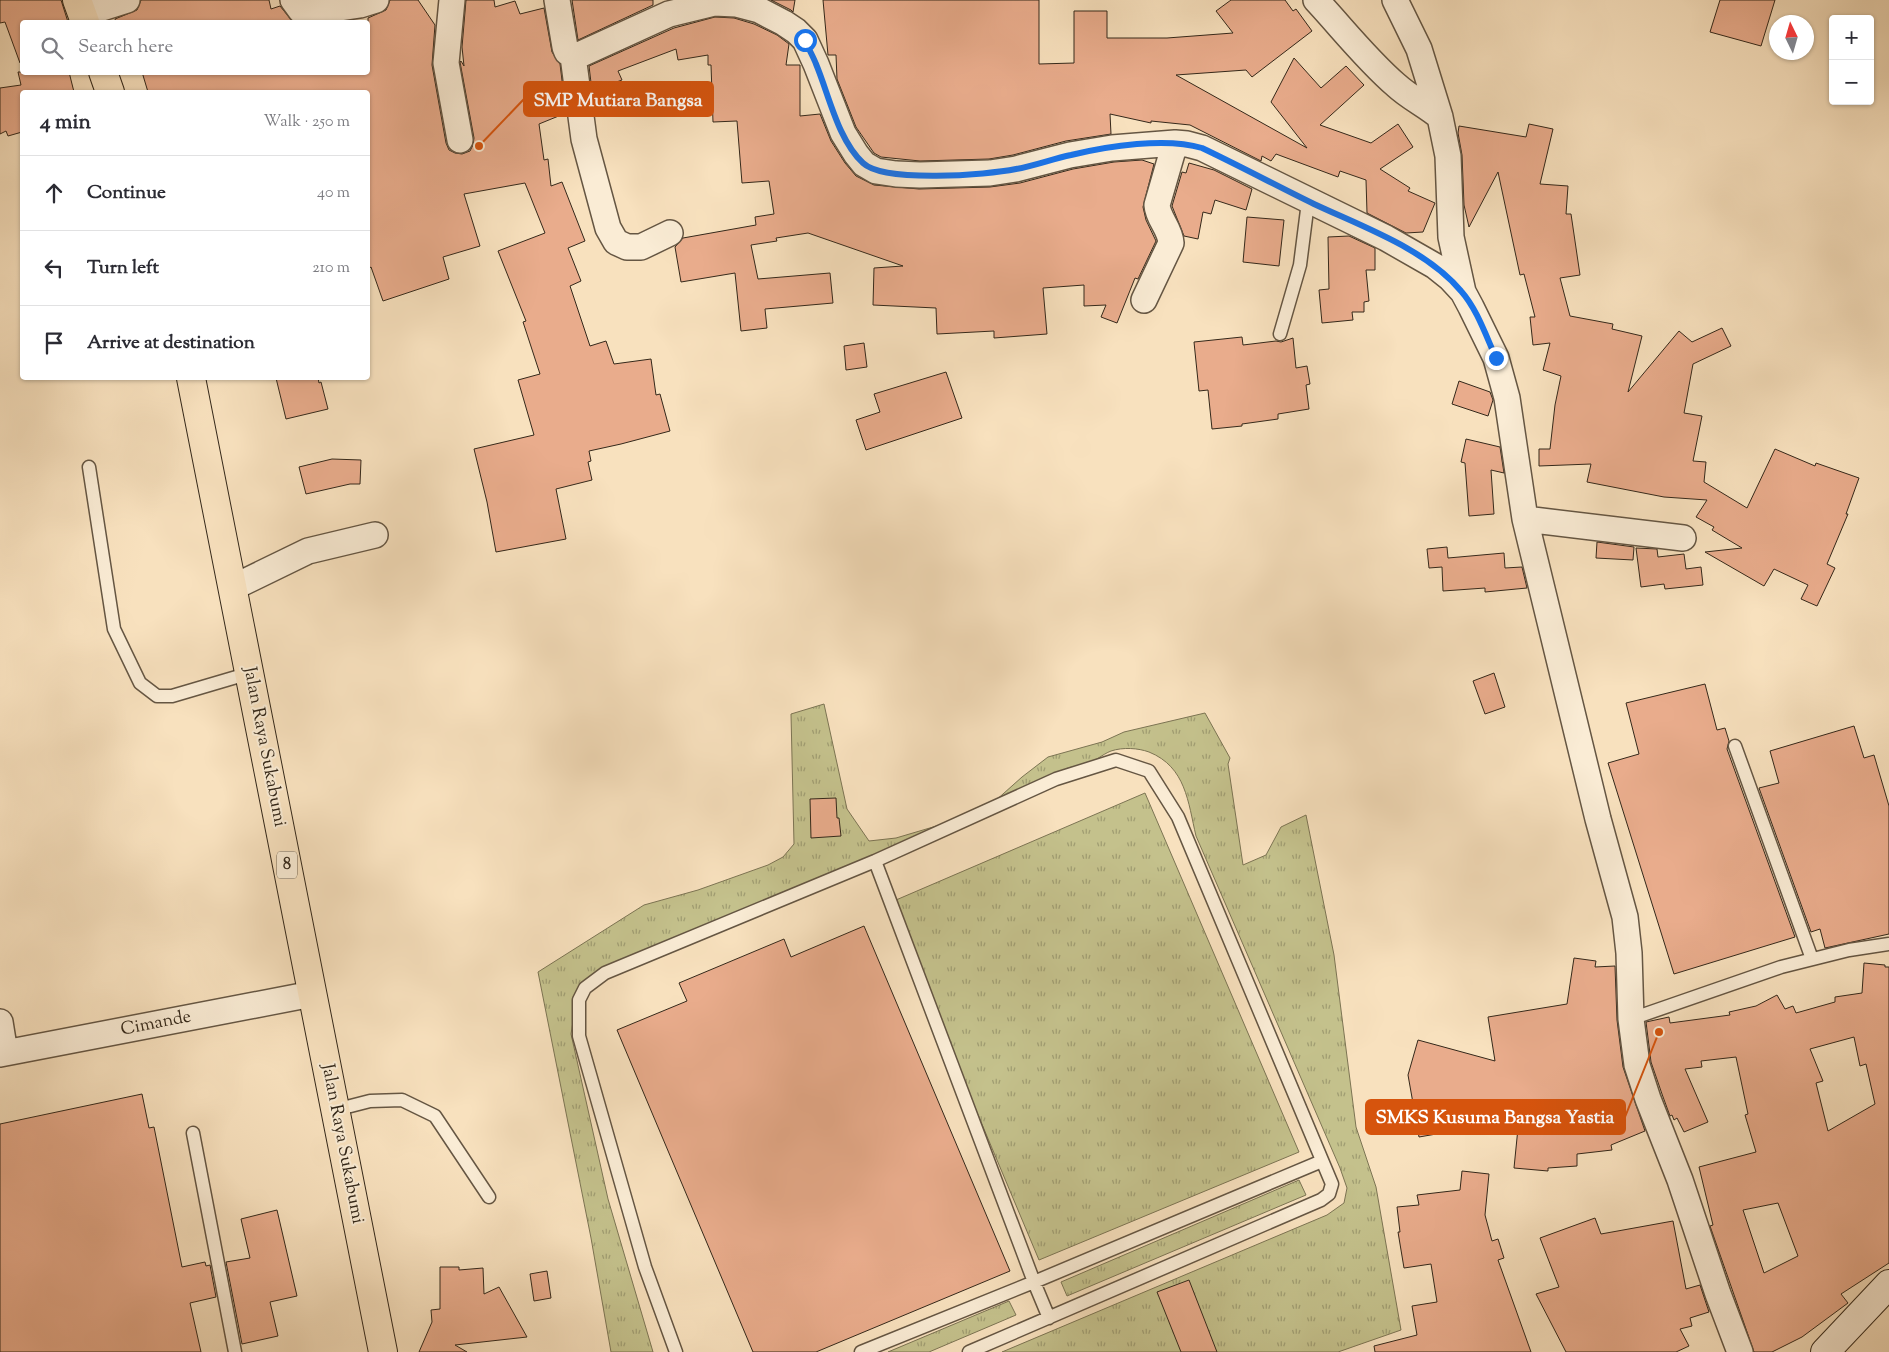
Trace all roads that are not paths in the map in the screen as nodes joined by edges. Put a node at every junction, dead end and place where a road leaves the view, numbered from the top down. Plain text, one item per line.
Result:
1 (127, 0) edge
2 (293, 0) edge
3 (452, 0) edge
4 (557, 0) edge
5 (1316, 0) edge
6 (1395, 0) edge
7 (371, 1) edge
8 (82, 12) edge
9 (574, 56) junction
10 (105, 75) edge
11 (109, 90) edge
12 (1440, 117) junction
13 (460, 140) dead end
14 (1175, 143) junction
15 (1308, 202) junction
16 (670, 233) dead end
17 (1463, 292) junction
18 (1144, 300) dead end
19 (1280, 334) dead end
20 (191, 380) edge
21 (89, 467) dead end
22 (1525, 519) junction
23 (375, 535) dead end
24 (1682, 538) dead end
25 (234, 588) junction
26 (250, 673) junction
27 (1735, 746) dead end
28 (875, 861) junction
29 (1889, 944) edge
30 (1812, 959) junction
31 (312, 994) junction
32 (1631, 1019) junction
33 (0, 1022) edge
34 (3, 1053) edge
35 (335, 1110) junction
36 (192, 1133) dead end
37 (1322, 1161) junction
38 (489, 1197) dead end
39 (1034, 1282) junction
40 (1889, 1284) edge
41 (1050, 1318) junction
42 (235, 1352) edge
43 (383, 1352) edge
44 (676, 1352) edge
45 (862, 1352) edge
46 (969, 1352) edge
47 (1740, 1352) edge
48 (1825, 1352) edge

1 - 8 street
2 - 7 street
3 - 13 street
4 - 9 street
5 - 12 street
6 - 12 street
9 - 14 street
9 - 16 street
10 - 11 highway
12 - 17 street
14 - 15 street
14 - 18 street
15 - 17 street
15 - 19 lane
17 - 22 street
20 - 25 highway, Jalan Raya Sukabumi / 8
21 - 26 lane
22 - 24 street
22 - 32 street
23 - 25 street
25 - 26 highway, Jalan Raya Sukabumi / 8
26 - 31 highway, Jalan Raya Sukabumi / 8
27 - 30 lane
28 - 37 lane
28 - 39 lane
28 - 44 lane
29 - 30 lane
30 - 32 lane
31 - 34 street, Cimande
31 - 35 highway, Jalan Raya Sukabumi / 8
32 - 47 street
33 - 34 street
35 - 38 lane
35 - 43 highway, Jalan Raya Sukabumi / 8
36 - 42 lane
37 - 39 lane
37 - 41 lane
39 - 41 lane
39 - 45 lane
40 - 48 main road
41 - 46 lane

